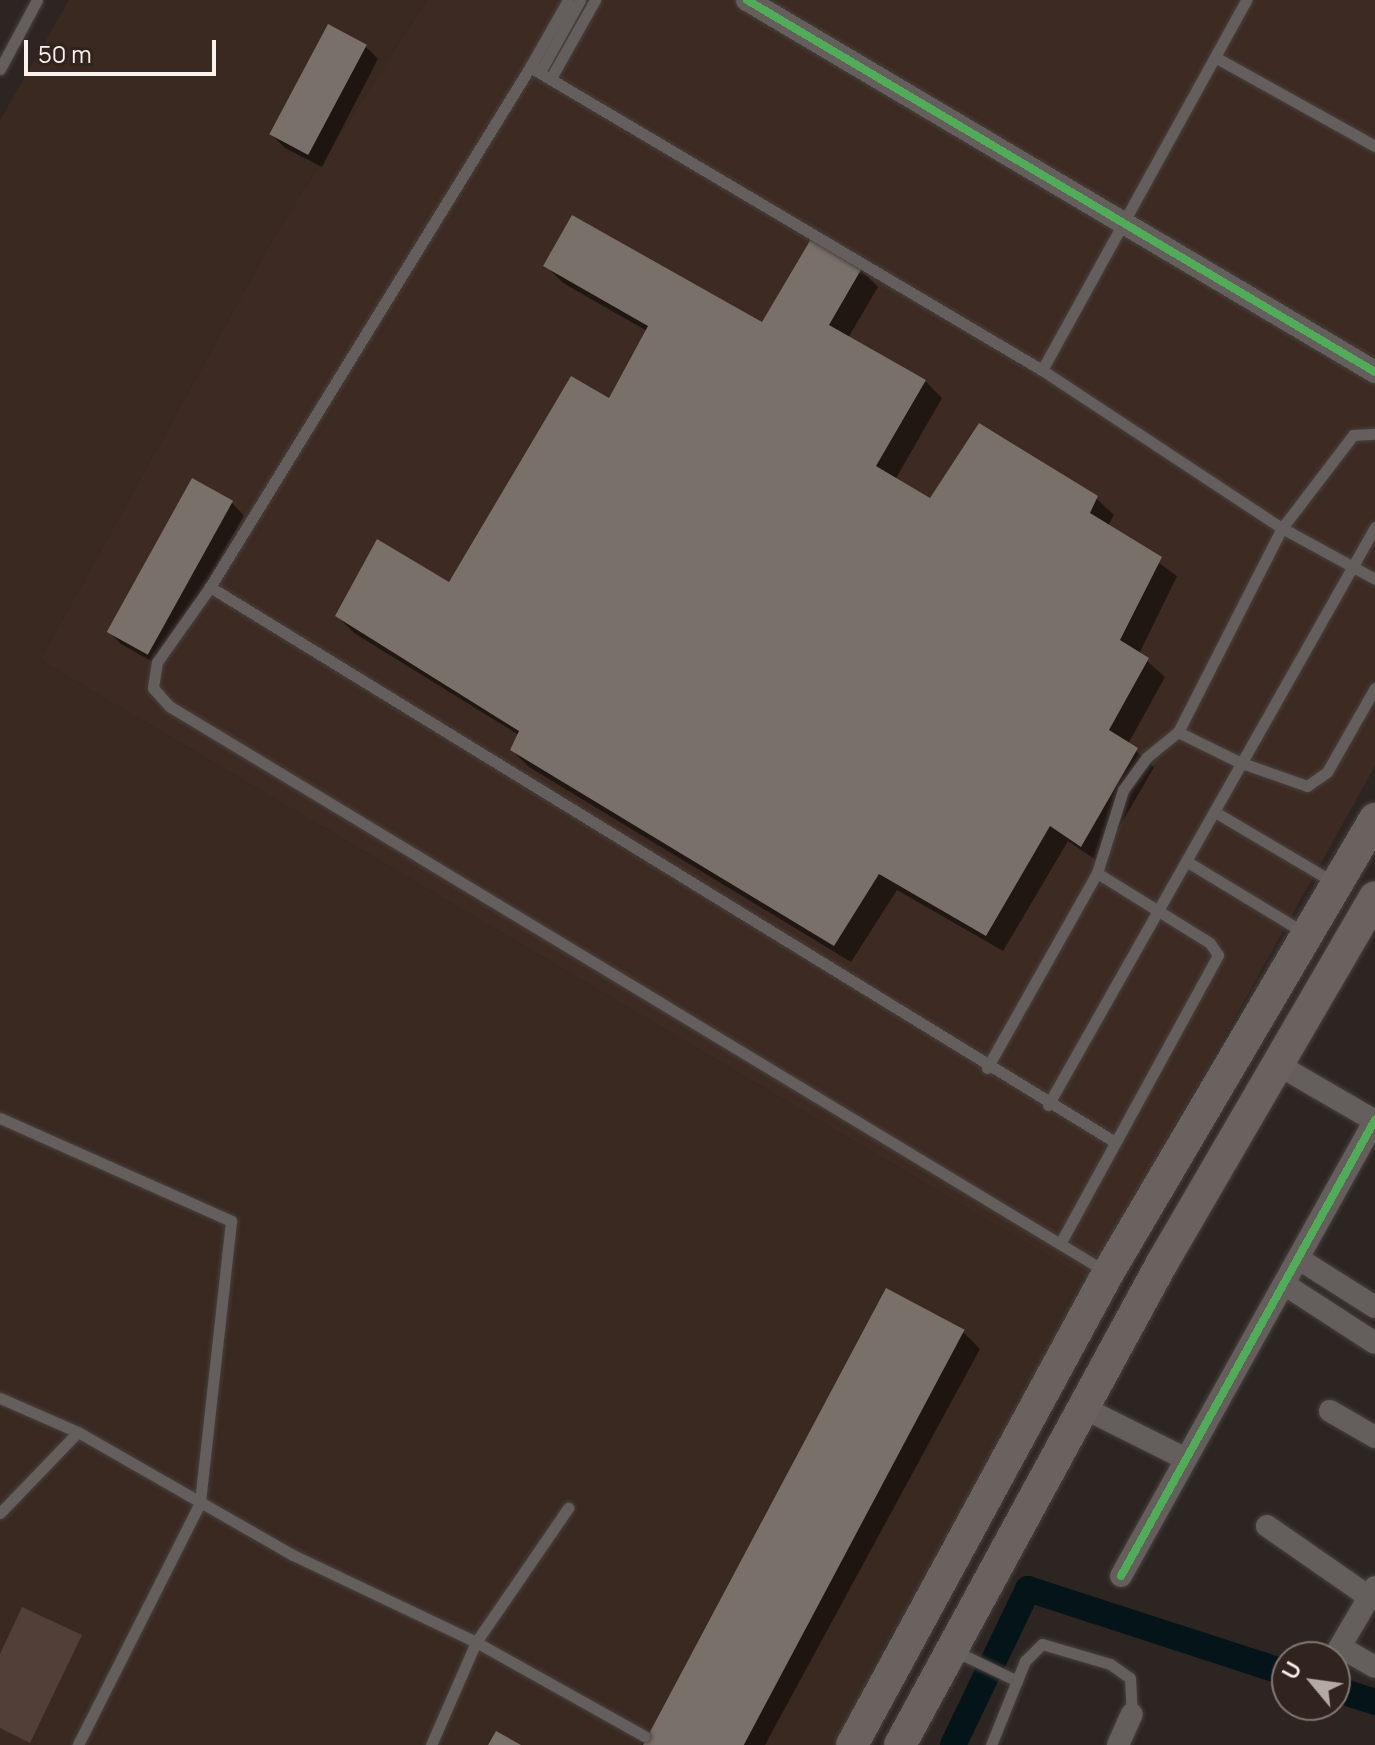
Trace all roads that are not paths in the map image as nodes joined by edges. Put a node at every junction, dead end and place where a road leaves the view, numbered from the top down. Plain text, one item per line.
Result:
1 (37, 0) edge
2 (568, 0) edge
3 (580, 0) edge
4 (595, 0) edge
5 (747, 0) edge
6 (1246, 0) edge
7 (1215, 57) junction
8 (0, 69) edge
9 (540, 72) junction
10 (1375, 146) edge
11 (1122, 224) junction
12 (1374, 368) edge
13 (1042, 370) junction
14 (1375, 434) edge
15 (1375, 527) edge
16 (1282, 528) junction
17 (1353, 566) junction
18 (1375, 579) edge
19 (210, 587) junction
20 (1375, 688) edge
21 (1178, 732) junction
22 (1239, 762) junction
23 (1215, 812) junction
24 (1375, 819) edge
25 (1186, 861) junction
26 (1097, 873) junction
27 (1336, 884) junction
28 (1373, 907) edge
29 (1155, 912) junction
30 (1306, 935) junction
31 (1277, 1064) junction
32 (987, 1068) junction
33 (1048, 1105) junction
34 (0, 1118) edge
35 (1375, 1121) edge
36 (1115, 1142) junction
37 (1061, 1242) junction
38 (1299, 1259) junction
39 (1108, 1273) junction
40 (1284, 1284) junction
41 (1375, 1307) edge
42 (1375, 1343) edge
43 (0, 1398) edge
44 (1086, 1409) junction
45 (1330, 1411) dead end
46 (78, 1432) junction
47 (1375, 1437) edge
48 (1184, 1458) junction
49 (200, 1503) junction
50 (568, 1508) dead end
51 (980, 1510) junction
52 (0, 1513) edge
53 (1267, 1526) dead end
54 (1016, 1529) junction
55 (1121, 1576) dead end
56 (1372, 1592) edge
57 (1343, 1641) edge
58 (476, 1642) junction
59 (961, 1654) junction
60 (1351, 1658) edge
61 (1375, 1667) edge
62 (1017, 1681) junction
63 (1132, 1714) joint
64 (644, 1736) dead end
65 (78, 1745) edge
66 (431, 1745) edge
67 (852, 1745) edge
68 (900, 1745) edge
69 (991, 1745) edge
70 (1118, 1745) edge

1 - 8 lane
2 - 9 lane
3 - 9 lane
4 - 9 lane
5 - 11 street
6 - 7 lane
7 - 10 lane
7 - 11 lane
9 - 13 lane
9 - 19 lane
11 - 12 street
11 - 13 lane
13 - 16 lane
14 - 16 lane
15 - 17 lane
16 - 17 lane
16 - 21 lane
17 - 18 lane
17 - 22 lane
19 - 32 lane
19 - 37 lane
20 - 22 lane
21 - 22 lane
21 - 26 lane
22 - 23 lane
23 - 25 lane
23 - 27 lane
24 - 27 main road
25 - 29 lane
25 - 30 lane
26 - 29 lane
26 - 32 lane
27 - 30 main road
28 - 31 main road
29 - 33 lane
29 - 36 lane
30 - 39 main road
31 - 35 street
31 - 44 main road
32 - 33 lane
33 - 36 lane
34 - 49 lane
35 - 38 street
36 - 37 lane
37 - 39 lane
38 - 40 street
38 - 41 street
39 - 51 main road
40 - 42 street
40 - 48 street
43 - 46 lane
44 - 48 street
44 - 54 main road
45 - 47 street
46 - 49 lane
46 - 52 lane
48 - 55 street
49 - 58 lane
49 - 65 lane
50 - 58 lane
51 - 54 main road
51 - 67 main road
53 - 56 street
54 - 59 main road
56 - 57 street
58 - 64 lane
58 - 66 lane
59 - 62 lane
59 - 68 main road
60 - 61 street
62 - 63 lane
62 - 69 lane
63 - 70 street

